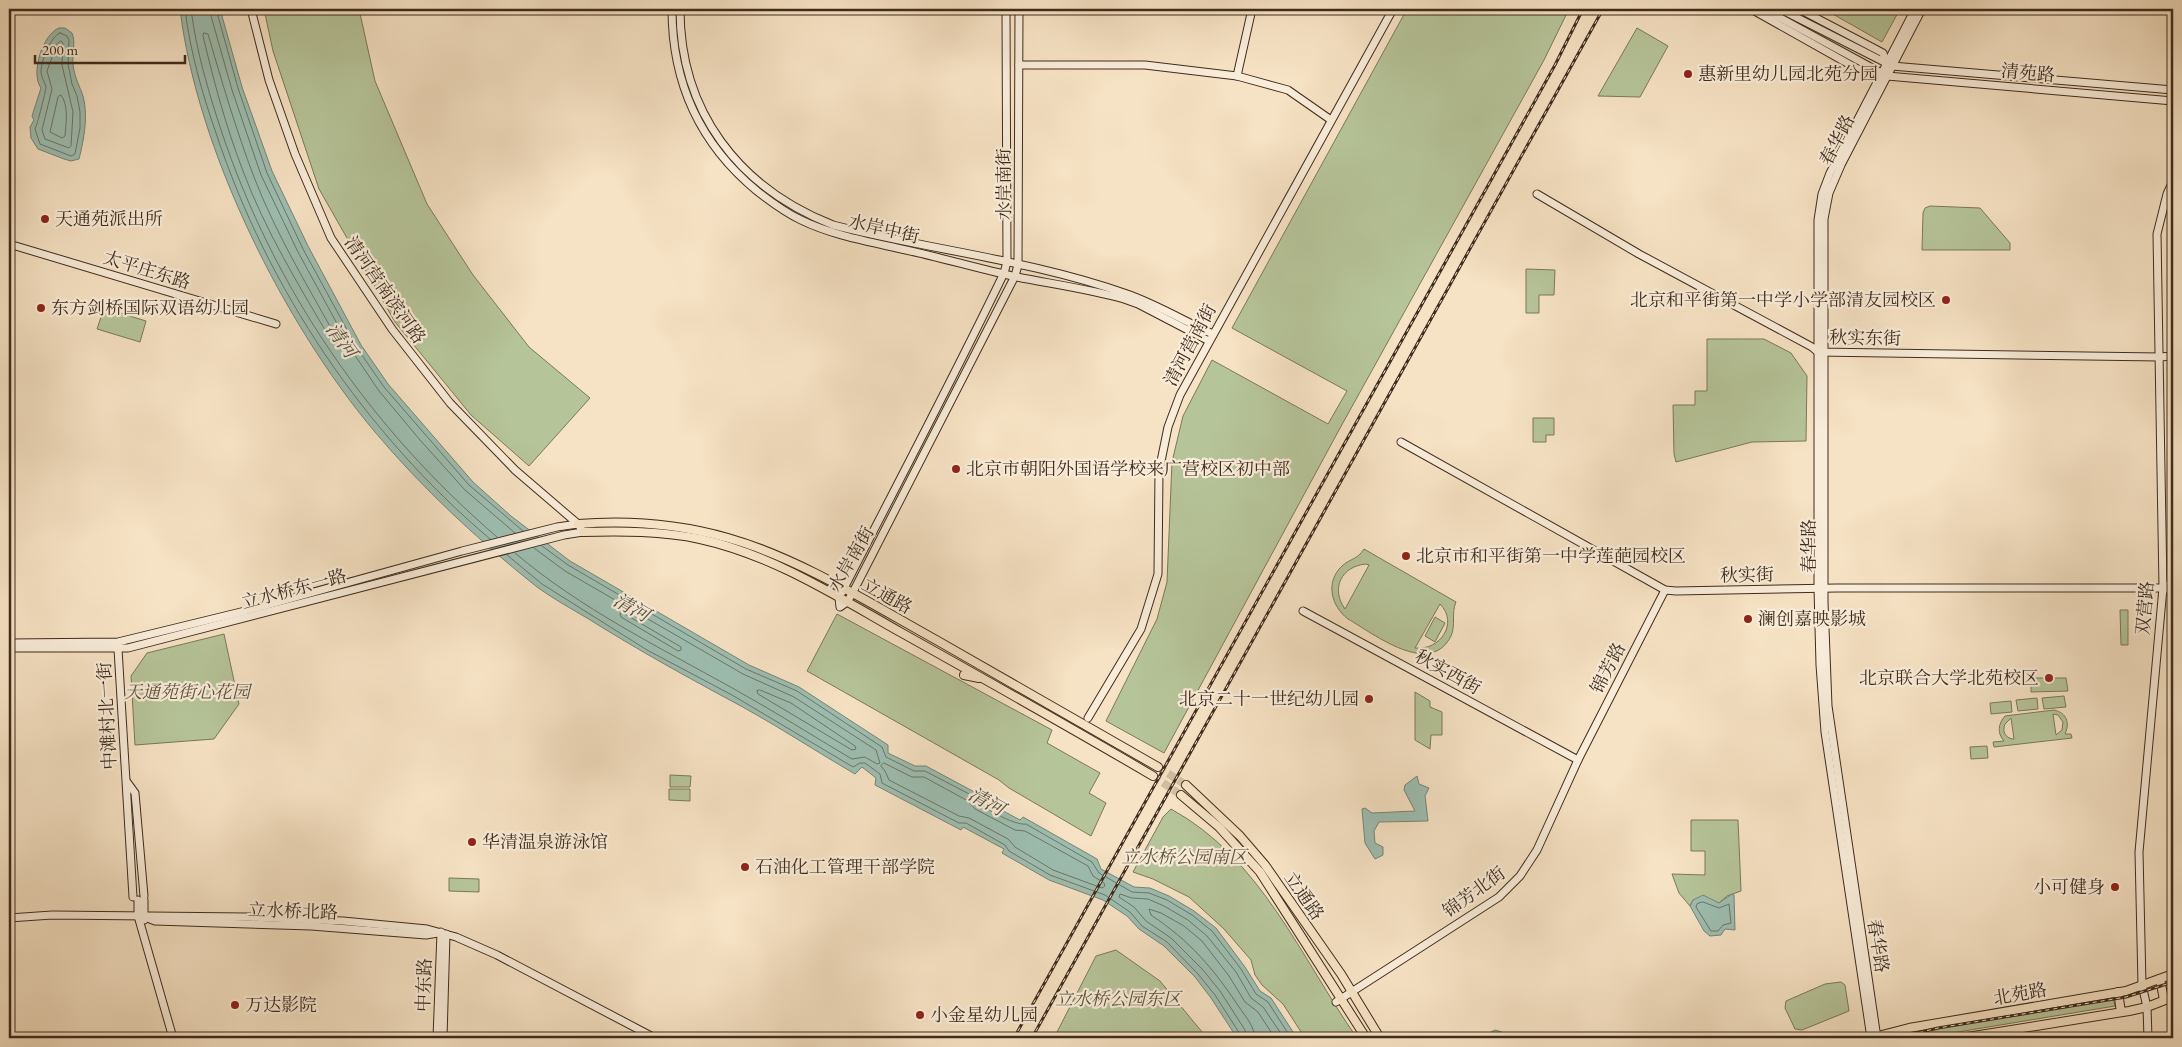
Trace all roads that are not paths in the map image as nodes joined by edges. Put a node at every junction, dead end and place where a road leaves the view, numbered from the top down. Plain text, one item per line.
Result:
1 (251, 9) edge
2 (672, 9) edge
3 (680, 9) edge
4 (1006, 9) edge
5 (1018, 9) edge
6 (1252, 9) edge
7 (1393, 9) edge
8 (1751, 9) edge
9 (1764, 9) edge
10 (1780, 9) edge
11 (1799, 9) edge
12 (1915, 9) edge
13 (1922, 9) edge
14 (1817, 18) junction
15 (1840, 41) junction
16 (1813, 42) junction
17 (1830, 45) junction
18 (1019, 65) junction
19 (1889, 65) junction
20 (1884, 75) junction
21 (1237, 76) junction
22 (2173, 90) edge
23 (2173, 100) edge
24 (1331, 120) junction
25 (2173, 181) edge
26 (1537, 194) dead end
27 (9, 244) edge
28 (1007, 262) junction
29 (1018, 265) junction
30 (1004, 274) junction
31 (1015, 276) junction
32 (276, 324) dead end
33 (1211, 338) junction
34 (1821, 352) junction
35 (2173, 356) edge
36 (2160, 357) junction
37 (1401, 442) dead end
38 (578, 524) junction
39 (673, 526) junction
40 (704, 526) dead end
41 (583, 532) junction
42 (2173, 582) edge
43 (1821, 588) junction
44 (2163, 588) junction
45 (844, 590) junction
46 (1665, 590) junction
47 (2173, 590) edge
48 (852, 594) junction
49 (839, 598) junction
50 (847, 602) junction
51 (1303, 611) dead end
52 (933, 631) dead end
53 (9, 643) edge
54 (941, 643) junction
55 (9, 648) edge
56 (118, 649) junction
57 (964, 676) dead end
58 (984, 678) junction
59 (1088, 718) dead end
60 (1578, 760) junction
61 (1158, 767) tunnel mouth
62 (1153, 776) tunnel mouth
63 (126, 781) junction
64 (1186, 785) tunnel mouth
65 (1181, 795) tunnel mouth
66 (1249, 847) junction
67 (1266, 857) dead end
68 (138, 898) junction
69 (141, 916) junction
70 (9, 918) edge
71 (443, 933) junction
72 (2173, 974) edge
73 (2160, 979) junction
74 (2142, 985) junction
75 (1353, 992) junction
76 (2118, 992) junction
77 (2173, 997) edge
78 (2164, 1000) junction
79 (1339, 1001) junction
80 (2147, 1007) junction
81 (2121, 1012) junction
82 (1899, 1035) edge
83 (175, 1038) edge
84 (438, 1038) edge
85 (443, 1038) edge
86 (655, 1038) edge
87 (1366, 1038) edge
88 (1380, 1038) edge
89 (1873, 1038) edge
90 (1961, 1038) edge
91 (2148, 1038) edge

1 - 38 street, 清河营南滨河路
2 - 30 street, 水岸中街
3 - 28 street, 水岸中街
4 - 28 street, 水岸南街
5 - 18 street, 水岸南街
6 - 21 street
7 - 24 street, 清河营南街
8 - 16 street, 清苑路
9 - 17 street, 清苑路
10 - 15 street, 清苑路
11 - 14 street
12 - 19 street
13 - 19 street
14 - 15 street
14 - 19 street
15 - 19 street, 清苑路
16 - 17 street
16 - 20 street, 清苑路
17 - 20 street, 清苑路
18 - 21 street
18 - 29 street, 水岸南街
19 - 20 street, 春华路
19 - 22 street, 清苑路
20 - 23 street, 清苑路
20 - 34 street, 春华路
21 - 24 street
24 - 33 street, 清河营南街
25 - 36 street, 双营路
26 - 34 street, 秋实东街
27 - 32 street, 太平庄东路
28 - 29 street, 水岸中街
28 - 30 street, 水岸南街
29 - 31 street, 水岸南街
29 - 33 street, 水岸中街
30 - 31 street, 水岸中街
30 - 45 street, 水岸南街
31 - 33 street, 水岸中街
31 - 48 street, 水岸南街
33 - 59 street, 清河营南街
34 - 36 street, 秋实东街
34 - 43 street, 春华路
35 - 36 street, 秋实东街
36 - 44 street, 双营路
37 - 46 street, 秋实街
38 - 39 main road, 立通路
38 - 41 street, 清河营南滨河路
38 - 53 street, 立水桥东一路
39 - 40 main road
39 - 45 main road, 立通路
41 - 49 main road, 立通路
41 - 56 street, 立水桥东一路
42 - 44 street
43 - 44 street, 秋实街
43 - 46 street, 秋实街
43 - 89 street, 春华路
44 - 47 street, 秋实街
44 - 74 street, 双营路
45 - 48 main road, 立通路
45 - 49 street, 水岸南街
46 - 60 street, 锦芳路
48 - 50 street, 水岸南街
48 - 54 main road, 立通路
49 - 50 main road, 立通路
50 - 58 main road, 立通路
51 - 60 street, 秋实西街
52 - 54 main road
54 - 61 main road, 立通路
55 - 56 street, 立水桥东一路
56 - 63 street, 中滩村北一街
57 - 58 main road
58 - 62 main road, 立通路
60 - 75 street, 锦芳北街
63 - 68 street, 中滩村北一街
63 - 68 street, 中滩村北一街
64 - 66 main road, 立通路
65 - 79 main road, 立通路
66 - 67 main road
66 - 75 main road, 立通路
68 - 69 street
68 - 69 street, 中滩村北一街
69 - 70 street, 立水桥北路
69 - 71 street, 立水桥北路
69 - 83 street, 中滩村北一街
71 - 84 street, 中东路
71 - 85 street, 中东路
71 - 86 street, 立水桥北路
72 - 73 main road, 北苑路
73 - 74 main road, 北苑路
73 - 78 main road
74 - 76 main road, 北苑路
74 - 80 street, 双营路
75 - 79 street, 锦芳北街
75 - 88 main road, 立通路
76 - 81 main road
76 - 82 main road, 北苑路
77 - 78 main road, 北苑路
78 - 80 main road, 北苑路
79 - 87 main road, 立通路
80 - 81 main road, 北苑路
80 - 91 street, 双营路
81 - 90 main road, 北苑路
82 - 89 main road, 北苑路

